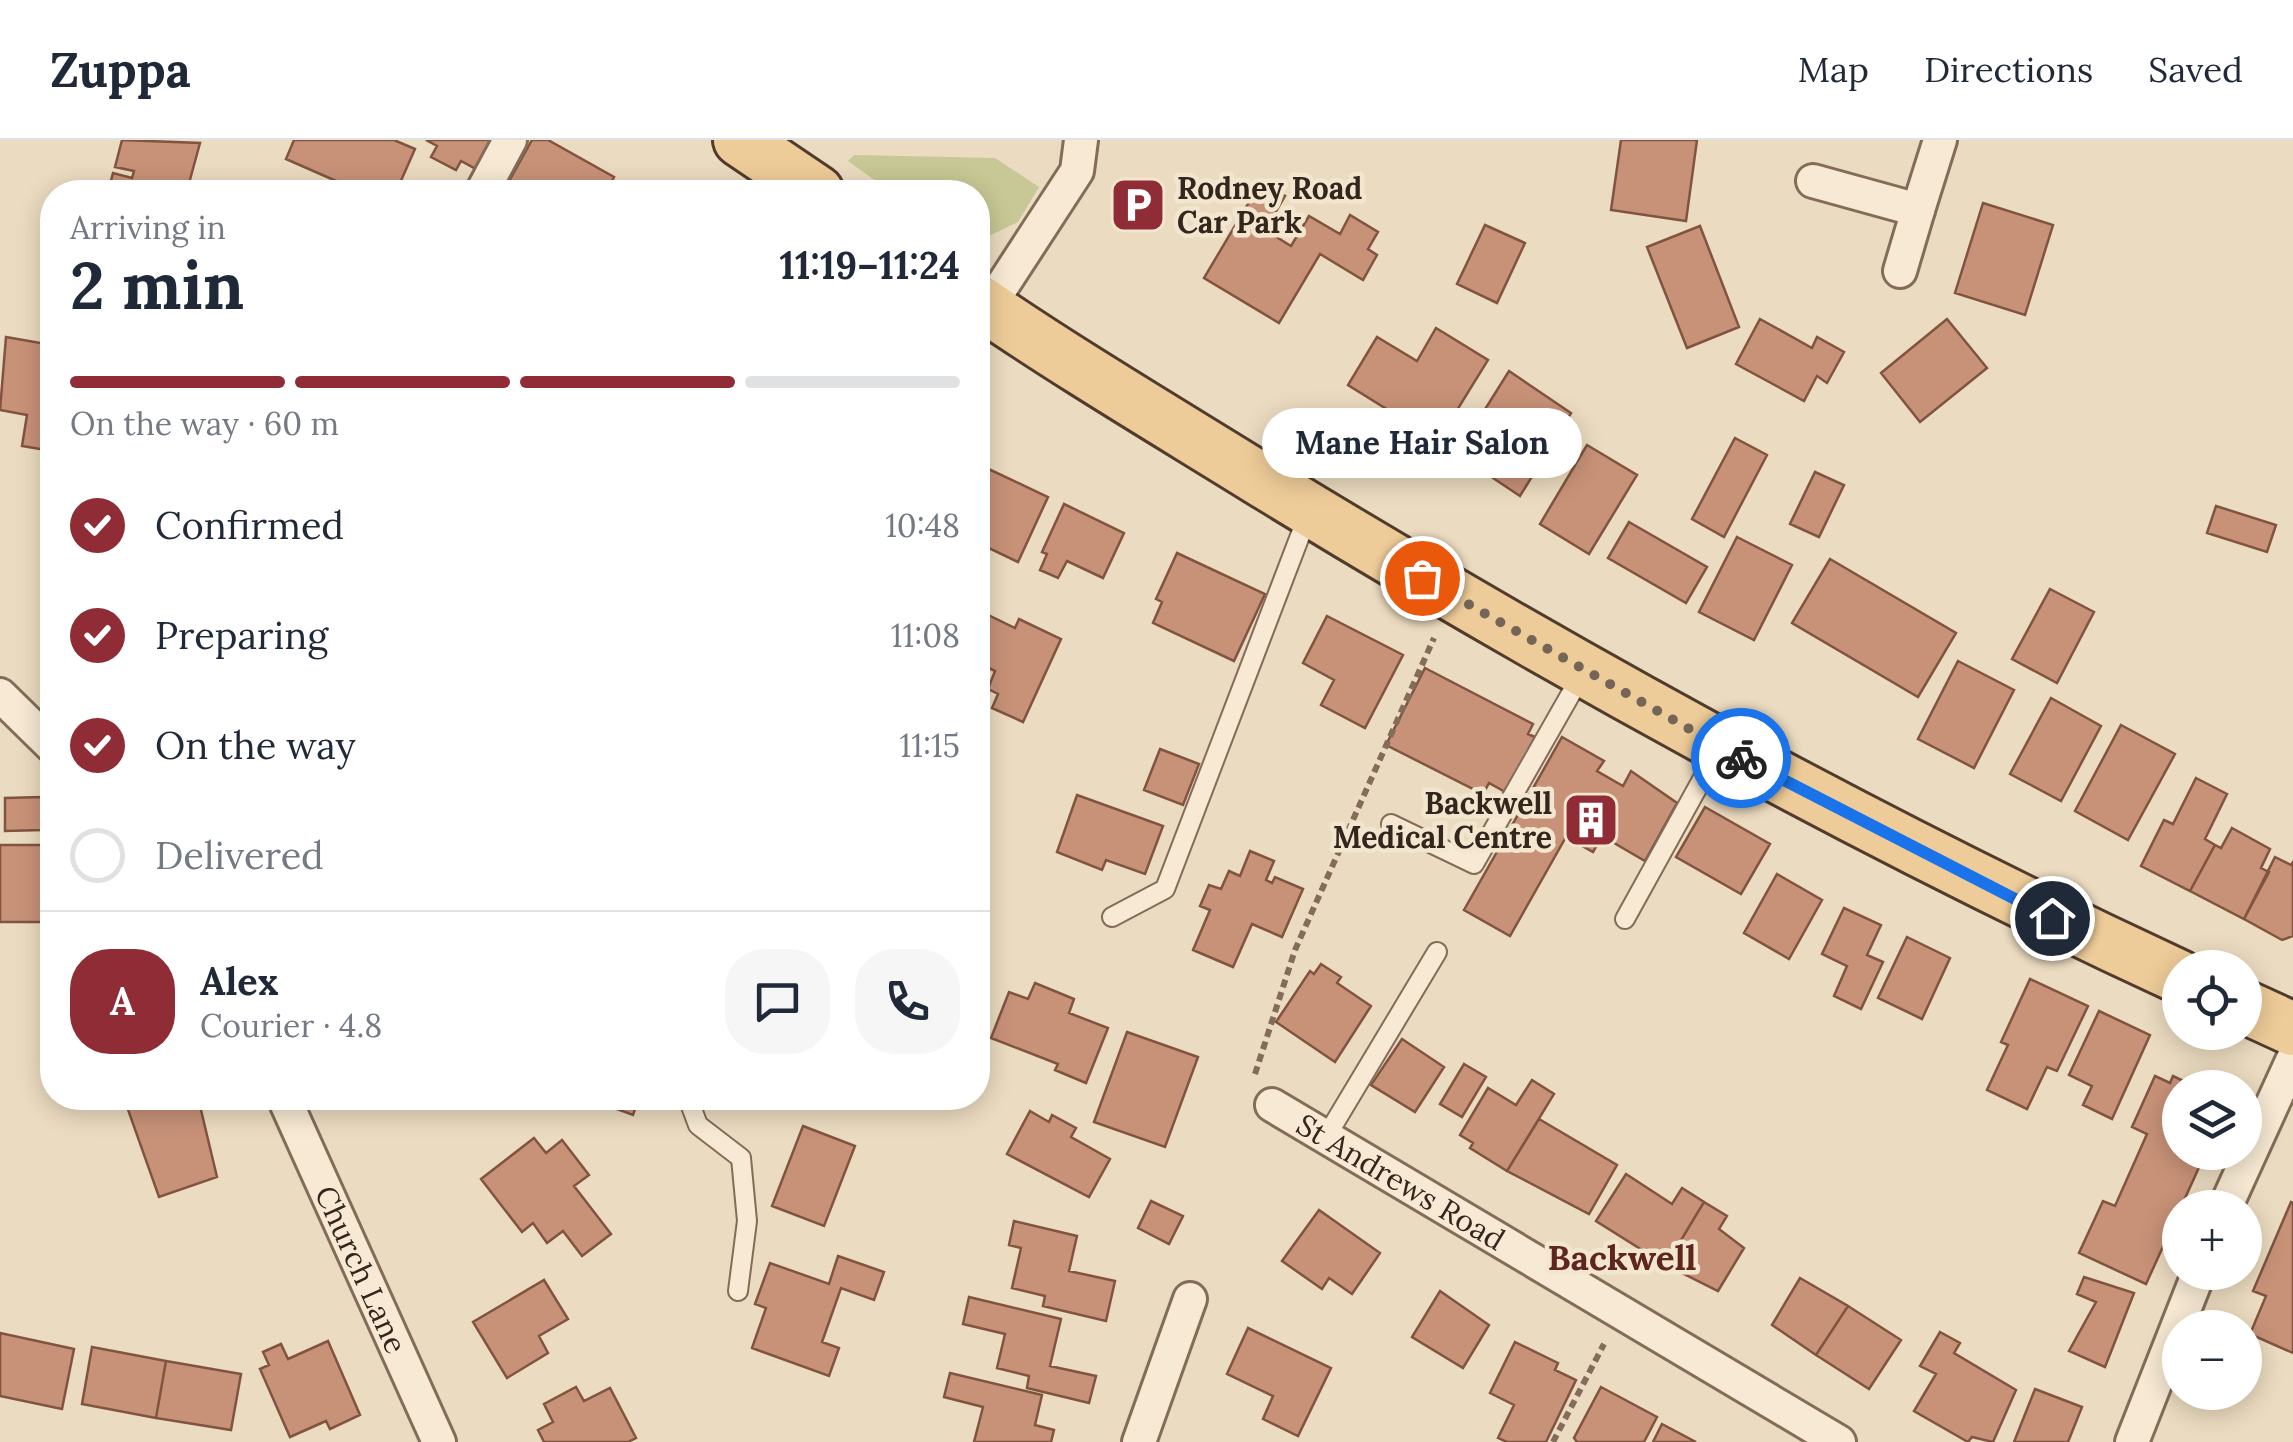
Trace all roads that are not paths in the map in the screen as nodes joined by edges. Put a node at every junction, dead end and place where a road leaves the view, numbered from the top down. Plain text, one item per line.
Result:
1 (510, 140) edge
2 (740, 140) edge
3 (1081, 140) edge
4 (1940, 140) edge
5 (488, 180) edge
6 (800, 180) edge
7 (1813, 181) dead end
8 (1918, 210) junction
9 (1900, 271) dead end
10 (990, 297) edge
11 (990, 315) edge
12 (1310, 510) junction
13 (1584, 671) junction
14 (0, 695) edge
15 (40, 734) edge
16 (1720, 747) junction
17 (1390, 824) dead end
18 (1112, 917) dead end
19 (1625, 919) dead end
20 (1437, 952) dead end
21 (2162, 968) edge
22 (2262, 1014) edge
23 (2293, 1029) edge
24 (2293, 1059) edge
25 (1272, 1105) road end
26 (289, 1110) edge
27 (692, 1110) edge
28 (1326, 1136) junction
29 (2233, 1190) edge
30 (2192, 1290) edge
31 (738, 1291) dead end
32 (1190, 1299) dead end
33 (438, 1442) edge
34 (1139, 1442) edge
35 (1839, 1442) edge
36 (2132, 1442) edge

1 - 5 street
2 - 6 main road
3 - 10 street
4 - 8 street
7 - 8 street
8 - 9 street
11 - 12 main road
12 - 13 main road
12 - 18 lane
13 - 16 main road
13 - 17 lane
14 - 15 street
16 - 19 lane
16 - 21 main road
20 - 28 lane
22 - 23 main road
24 - 29 street
25 - 28 street, St Andrews Road
26 - 33 street, Church Lane
27 - 31 lane
28 - 35 street, St Andrews Road
30 - 36 street
32 - 34 street

